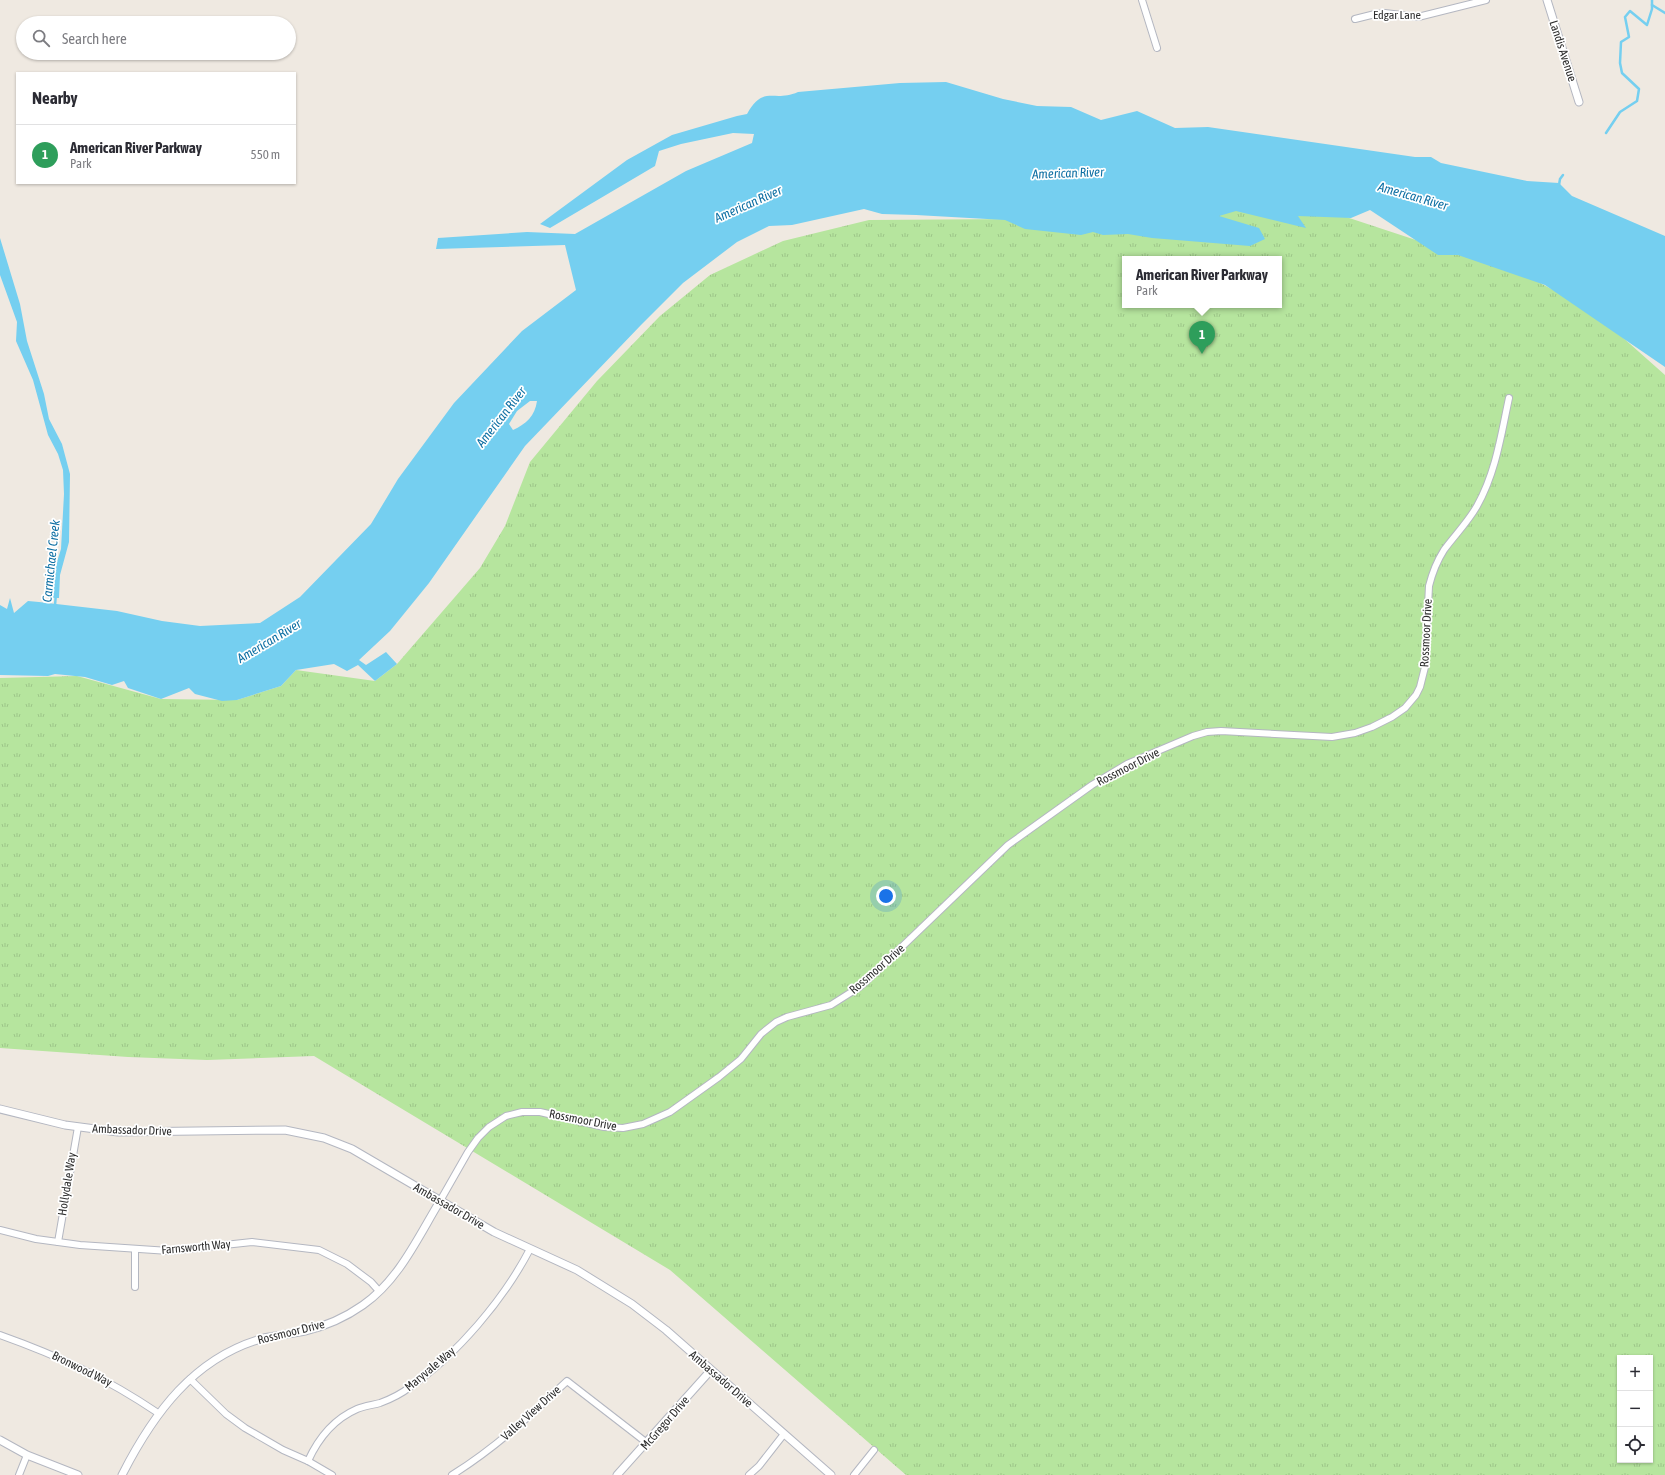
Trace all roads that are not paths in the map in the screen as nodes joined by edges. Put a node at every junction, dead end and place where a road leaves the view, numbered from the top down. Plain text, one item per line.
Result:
1 (1142, 0) edge
2 (1486, 0) edge
3 (1547, 0) edge
4 (1355, 19) dead end
5 (1157, 48) dead end
6 (1579, 102) dead end
7 (1509, 398) dead end
8 (0, 1109) edge
9 (78, 1127) junction
10 (440, 1201) junction
11 (0, 1230) edge
12 (58, 1242) junction
13 (135, 1249) junction
14 (530, 1249) junction
15 (135, 1287) dead end
16 (379, 1291) junction
17 (0, 1335) edge
18 (711, 1370) junction
19 (190, 1379) junction
20 (158, 1413) junction
21 (784, 1434) junction
22 (0, 1440) edge
23 (647, 1443) junction
24 (874, 1450) dead end
25 (27, 1454) junction
26 (308, 1461) junction
27 (19, 1475) edge
28 (78, 1475) edge
29 (122, 1475) edge
30 (332, 1475) edge
31 (452, 1475) edge
32 (617, 1475) edge
33 (749, 1475) edge
34 (831, 1475) edge
35 (854, 1475) edge

1 - 5 street
2 - 4 street, Edgar Lane
3 - 6 street, Landis Avenue
7 - 10 street, Rossmoor Drive
8 - 9 street, Ambassador Drive
9 - 10 street, Ambassador Drive
9 - 12 street, Hollydale Way
10 - 14 street, Ambassador Drive
10 - 16 street, Rossmoor Drive
11 - 12 street, Farnsworth Way
12 - 13 street, Farnsworth Way
13 - 15 street
13 - 16 street, Farnsworth Way
14 - 18 street, Ambassador Drive
14 - 26 street, Maryvale Way
16 - 19 street, Rossmoor Drive
17 - 20 street, Bronwood Way
18 - 21 street, Ambassador Drive
18 - 23 street, McGregor Drive
19 - 20 street, Rossmoor Drive
19 - 26 street
20 - 29 street, Rossmoor Drive
21 - 33 street
21 - 34 street, Ambassador Drive
22 - 25 street
23 - 31 street, Valley View Drive
23 - 32 street, McGregor Drive
24 - 35 street
25 - 27 street
25 - 28 street
26 - 30 street

